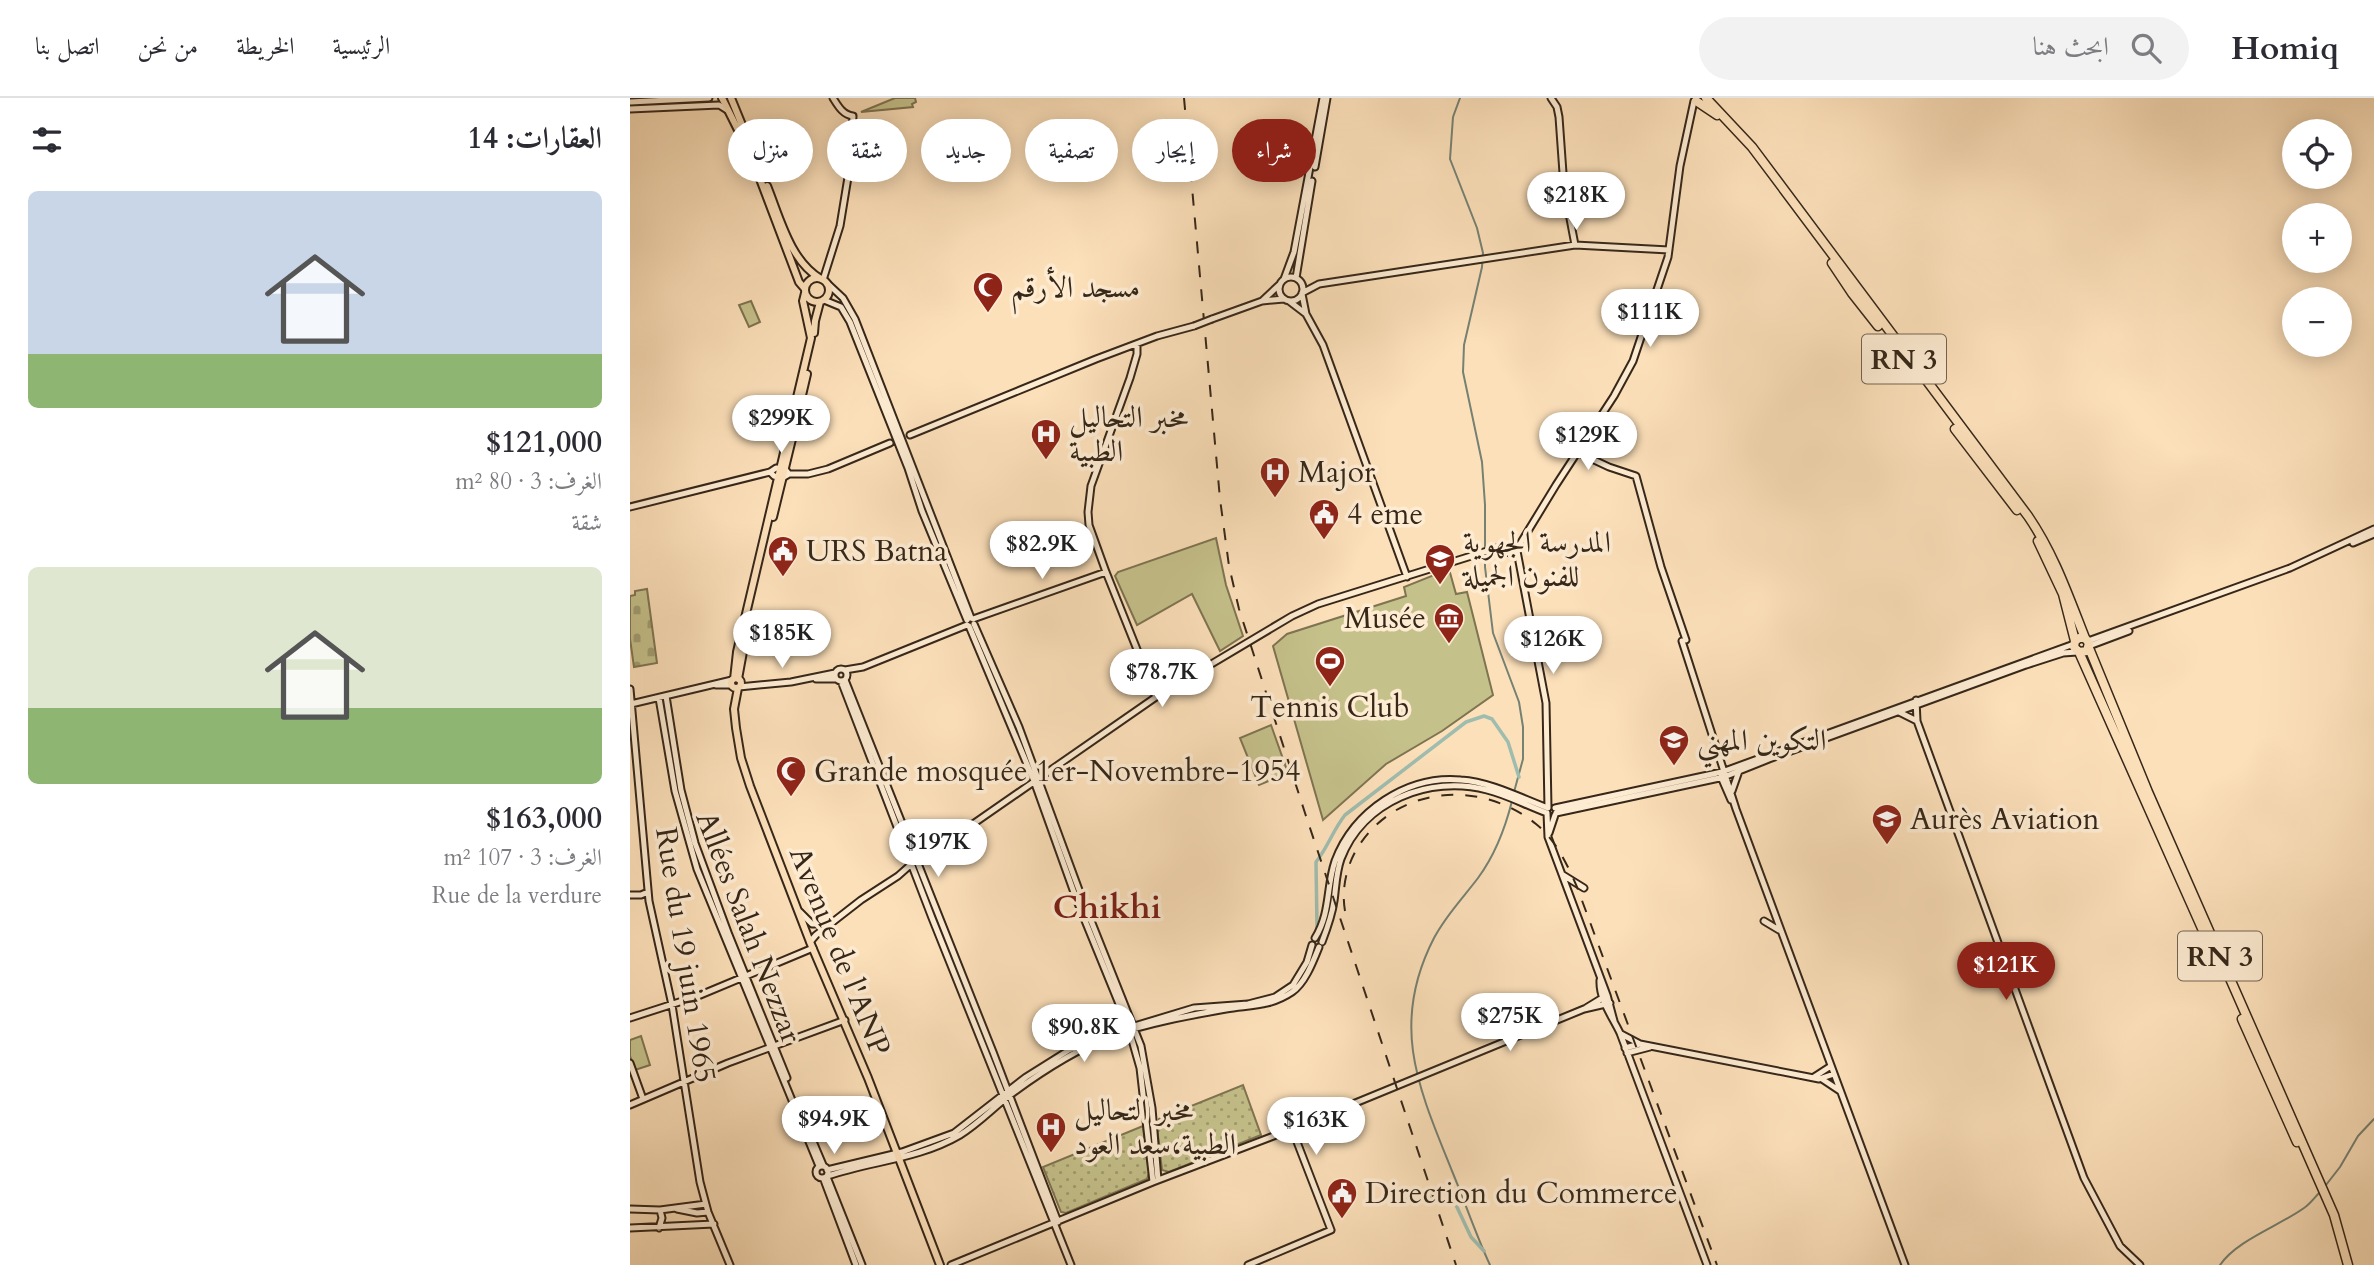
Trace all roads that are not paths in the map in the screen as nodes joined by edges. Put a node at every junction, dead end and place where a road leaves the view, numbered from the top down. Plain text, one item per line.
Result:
1 (709, 98) edge
2 (833, 98) edge
3 (1325, 98) edge
4 (1551, 98) edge
5 (1706, 98) edge
6 (1693, 100) edge
7 (732, 101) edge
8 (630, 102) edge
9 (722, 103) edge
10 (641, 105) junction
11 (630, 109) edge
12 (1575, 245) junction
13 (1669, 250) junction
14 (1284, 279) junction
15 (1299, 280) junction
16 (824, 281) junction
17 (1319, 284) junction
18 (1279, 285) junction
19 (805, 291) junction
20 (1302, 293) junction
21 (1286, 300) junction
22 (822, 301) junction
23 (1262, 301) junction
24 (1306, 314) junction
25 (1135, 350) junction
26 (898, 440) junction
27 (1577, 452) junction
28 (783, 473) junction
29 (630, 507) edge
30 (2374, 531) edge
31 (1513, 550) junction
32 (1105, 572) junction
33 (1407, 577) junction
34 (971, 622) junction
35 (2088, 643) junction
36 (2076, 647) junction
37 (841, 677) junction
38 (736, 683) junction
39 (630, 689) edge
40 (662, 697) junction
41 (1156, 697) junction
42 (1917, 703) junction
43 (631, 704) edge
44 (1906, 709) junction
45 (1899, 712) junction
46 (1916, 718) junction
47 (1740, 770) junction
48 (1723, 775) junction
49 (638, 779) junction
50 (1036, 780) junction
51 (630, 781) edge
52 (1501, 792) junction
53 (1547, 792) junction
54 (2145, 793) junction
55 (1732, 794) junction
56 (1531, 804) junction
57 (1736, 809) junction
58 (1551, 810) junction
59 (1547, 822) junction
60 (1549, 836) junction
61 (915, 864) junction
62 (1562, 874) junction
63 (1584, 888) dead end
64 (648, 892) junction
65 (630, 895) edge
66 (800, 912) junction
67 (833, 921) junction
68 (1764, 921) dead end
69 (1781, 931) junction
70 (811, 945) junction
71 (1318, 945) junction
72 (743, 977) junction
73 (1600, 980) junction
74 (1600, 988) junction
75 (1606, 1000) junction
76 (672, 1005) junction
77 (1592, 1005) junction
78 (630, 1018) edge
79 (845, 1020) junction
80 (1613, 1020) junction
81 (1131, 1028) junction
82 (1620, 1033) junction
83 (1640, 1044) junction
84 (771, 1046) junction
85 (1650, 1047) junction
86 (1626, 1050) junction
87 (630, 1063) edge
88 (1831, 1066) junction
89 (1834, 1074) junction
90 (1814, 1077) junction
91 (1822, 1079) junction
92 (683, 1081) junction
93 (1840, 1091) junction
94 (1006, 1094) junction
95 (643, 1099) junction
96 (630, 1105) edge
97 (1292, 1129) junction
98 (898, 1156) junction
99 (825, 1172) junction
100 (1156, 1181) junction
101 (706, 1204) junction
102 (674, 1208) junction
103 (630, 1209) edge
104 (660, 1210) junction
105 (708, 1212) junction
106 (1056, 1223) junction
107 (714, 1224) junction
108 (630, 1228) edge
109 (659, 1228) junction
110 (1251, 1264) edge
111 (730, 1265) edge
112 (856, 1265) edge
113 (862, 1265) edge
114 (940, 1265) edge
115 (951, 1265) edge
116 (1071, 1265) edge
117 (1707, 1265) edge
118 (1905, 1265) edge
119 (2140, 1265) edge
120 (2345, 1265) edge

1 - 10 street
2 - 16 street
3 - 14 street
3 - 15 street
4 - 12 street
5 - 35 highway, RN 3
6 - 13 street
6 - 36 highway, RN 3
7 - 9 street
7 - 16 main road
8 - 10 street
9 - 10 street
9 - 19 main road
10 - 11 street
12 - 13 street
12 - 17 street
13 - 27 street
14 - 15 street
14 - 18 street
15 - 17 street
15 - 20 street
16 - 19 main road
16 - 22 main road
16 - 26 street
17 - 20 street
18 - 21 street
18 - 23 street
19 - 22 main road
19 - 28 main road
20 - 21 street
20 - 24 street
21 - 23 street
21 - 24 street
22 - 26 street
22 - 28 main road
23 - 25 street, bridge
24 - 33 street
25 - 26 street
25 - 32 street
26 - 28 street
26 - 34 street
27 - 31 street
27 - 48 street
28 - 29 street
28 - 38 main road, Avenue de l'ANP
30 - 35 street
31 - 33 street
31 - 53 street
32 - 34 street
32 - 41 street
33 - 41 street
34 - 37 street
34 - 50 street
35 - 36 highway
35 - 36 highway
35 - 54 highway, RN 3
36 - 42 street
36 - 54 highway, RN 3
37 - 38 street
37 - 61 street
38 - 40 street
38 - 66 main road, Avenue de l'ANP
39 - 43 street, Rue du 19 juin 1965
40 - 43 street
40 - 72 street, Allées Salah Nezzar
41 - 50 street
42 - 44 street
42 - 46 street
42 - 48 street
43 - 49 street, Rue du 19 juin 1965
44 - 45 street
44 - 46 street
45 - 46 street
45 - 47 street
46 - 119 street
47 - 48 street
47 - 55 street
48 - 55 street
48 - 57 street
48 - 58 street
49 - 51 street
49 - 64 street, Rue du 19 juin 1965
50 - 61 street
50 - 81 street
52 - 56 street
52 - 71 street
52 - 71 street
53 - 56 street
53 - 58 street
54 - 120 highway, RN 3
55 - 57 street
56 - 58 street
56 - 59 street
57 - 69 street
58 - 59 street
58 - 60 street
59 - 60 street
60 - 62 street
61 - 67 street
61 - 94 street
62 - 63 street
62 - 73 street
64 - 65 street
64 - 76 street, Rue du 19 juin 1965
66 - 67 street
66 - 70 main road, Avenue de l'ANP
67 - 70 street
68 - 69 street
69 - 88 street
70 - 72 street
70 - 79 main road, Avenue de l'ANP
71 - 81 street
72 - 76 street
72 - 84 street, Allées Salah Nezzar
73 - 74 street
73 - 75 street
74 - 75 street
74 - 77 street
75 - 77 street
75 - 80 street
76 - 78 street
76 - 92 street, Rue du 19 juin 1965
77 - 80 street
77 - 97 street
79 - 84 street
79 - 98 main road, Avenue de l'ANP
80 - 82 street
81 - 94 street
81 - 100 street
82 - 83 street
82 - 86 street
83 - 85 street
83 - 86 street
84 - 92 street
84 - 99 street, Allées Salah Nezzar
85 - 86 street
85 - 90 street
86 - 117 street
87 - 95 street
88 - 89 street
88 - 90 street
89 - 91 street
89 - 93 street
90 - 91 street
91 - 93 street
92 - 95 street
92 - 101 street, Rue du 19 juin 1965
93 - 118 street
94 - 98 street
94 - 106 street
94 - 106 street
95 - 96 street
97 - 100 street
97 - 110 street
98 - 99 street
98 - 114 main road, Avenue de l'ANP
99 - 112 street
99 - 113 street
100 - 106 street
101 - 102 street
101 - 105 street, Rue du 19 juin 1965
102 - 104 street
102 - 105 street
103 - 104 street
104 - 109 street
105 - 107 street, Rue du 19 juin 1965
106 - 115 street
106 - 116 street
107 - 109 street
107 - 111 street, Rue du 19 juin 1965
108 - 109 street

